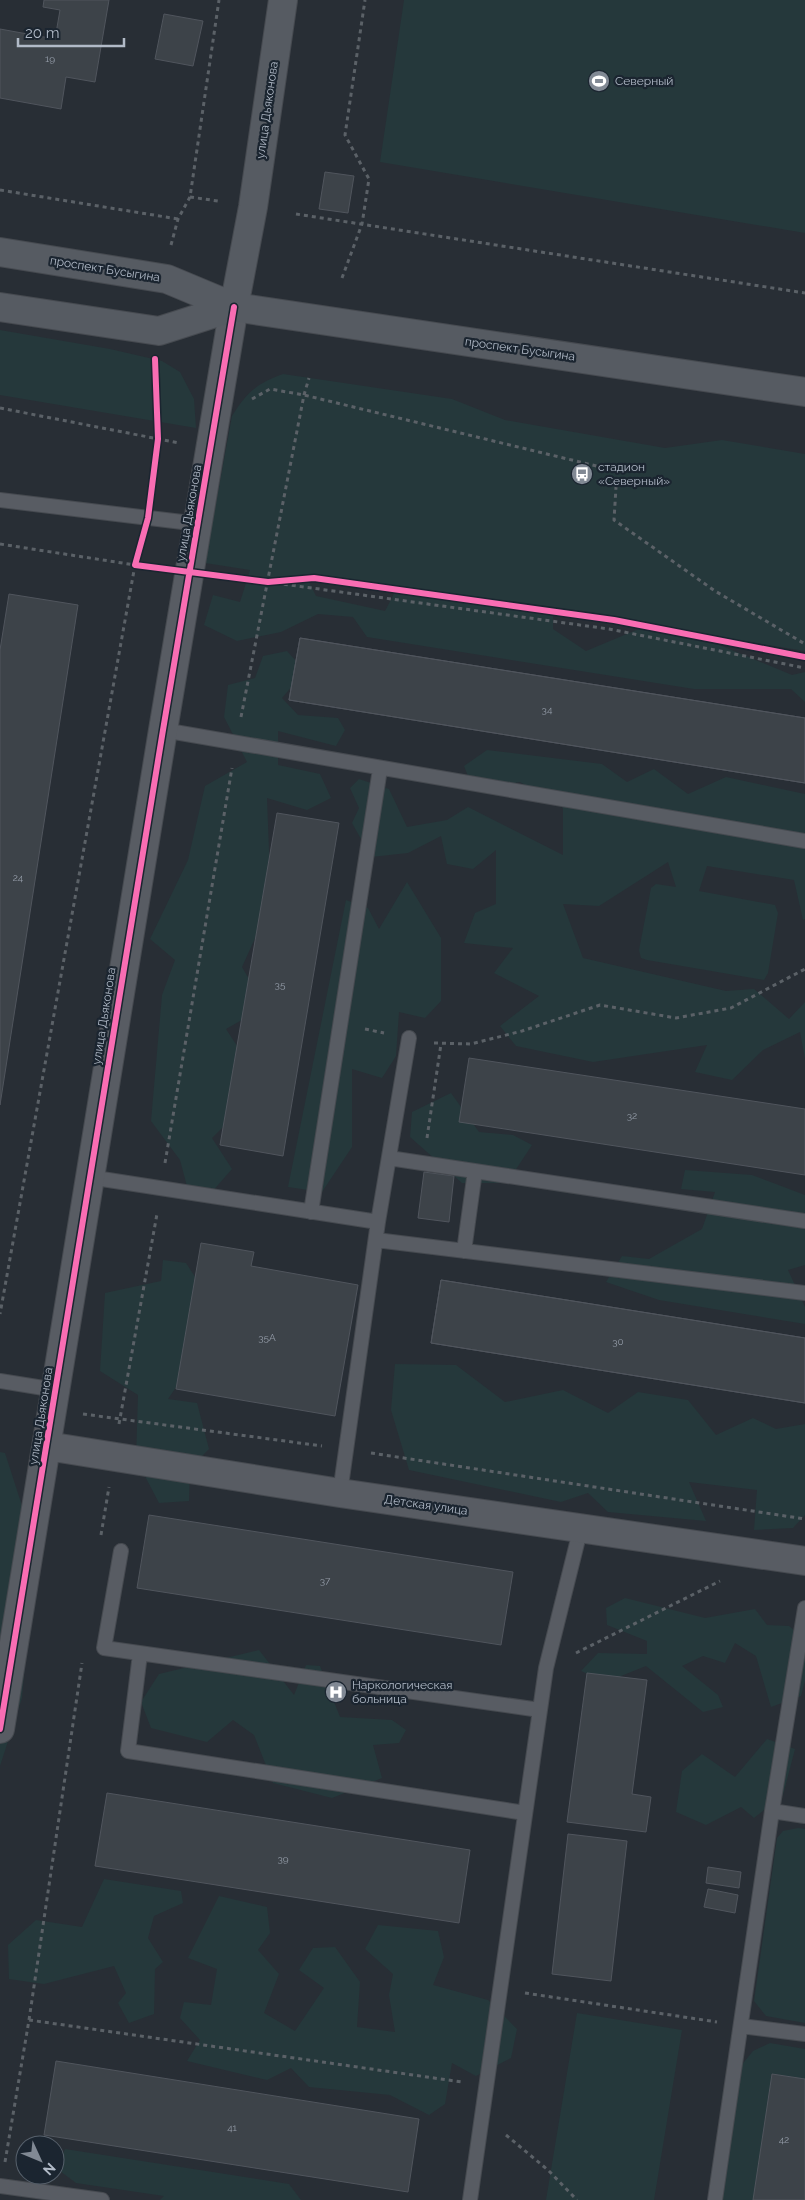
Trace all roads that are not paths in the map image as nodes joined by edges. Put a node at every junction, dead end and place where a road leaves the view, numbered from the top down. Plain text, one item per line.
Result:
1 (283, 0) edge
2 (0, 252) edge
3 (0, 307) edge
4 (234, 308) junction
5 (805, 392) edge
6 (0, 500) edge
7 (199, 524) junction
8 (163, 730) junction
9 (380, 769) junction
10 (805, 841) edge
11 (409, 1038) road end
12 (389, 1158) junction
13 (475, 1171) junction
14 (89, 1177) junction
15 (311, 1212) junction
16 (805, 1221) edge
17 (378, 1222) junction
18 (376, 1240) junction
19 (464, 1251) junction
20 (805, 1293) edge
21 (0, 1381) edge
22 (56, 1390) junction
23 (47, 1446) junction
24 (340, 1493) junction
25 (581, 1527) junction
26 (121, 1551) dead end
27 (805, 1561) edge
28 (805, 1608) edge
29 (140, 1654) junction
30 (540, 1710) junction
31 (0, 1729) edge
32 (772, 1811) junction
33 (525, 1813) junction
34 (805, 1816) edge
35 (741, 2026) junction
36 (805, 2034) edge
37 (1, 2186) edge
38 (63, 2197) edge
39 (102, 2200) edge
40 (470, 2200) edge
41 (715, 2200) edge

1 - 4 main road, улица Дьяконова
2 - 4 main road, проспект Бусыгина
3 - 4 main road, проспект Бусыгина
4 - 5 main road, проспект Бусыгина
4 - 7 street, улица Дьяконова
6 - 7 lane
7 - 8 street, улица Дьяконова
8 - 9 lane
8 - 14 street, улица Дьяконова
9 - 10 lane
9 - 15 lane
11 - 12 lane
12 - 13 lane
12 - 17 lane
13 - 16 lane
13 - 19 lane
14 - 15 lane
14 - 22 street, улица Дьяконова
15 - 17 lane
17 - 18 lane
18 - 19 lane
18 - 24 lane
19 - 20 lane
21 - 22 lane
22 - 23 street, улица Дьяконова
23 - 24 street, Детская улица
23 - 31 street, улица Дьяконова
24 - 25 street, Детская улица
25 - 27 street, Детская улица
25 - 30 lane
26 - 29 lane
28 - 32 lane
29 - 30 lane
29 - 33 lane
30 - 33 lane
32 - 34 lane
32 - 35 lane
33 - 40 lane
35 - 36 lane
35 - 41 lane
37 - 38 lane
38 - 39 lane

